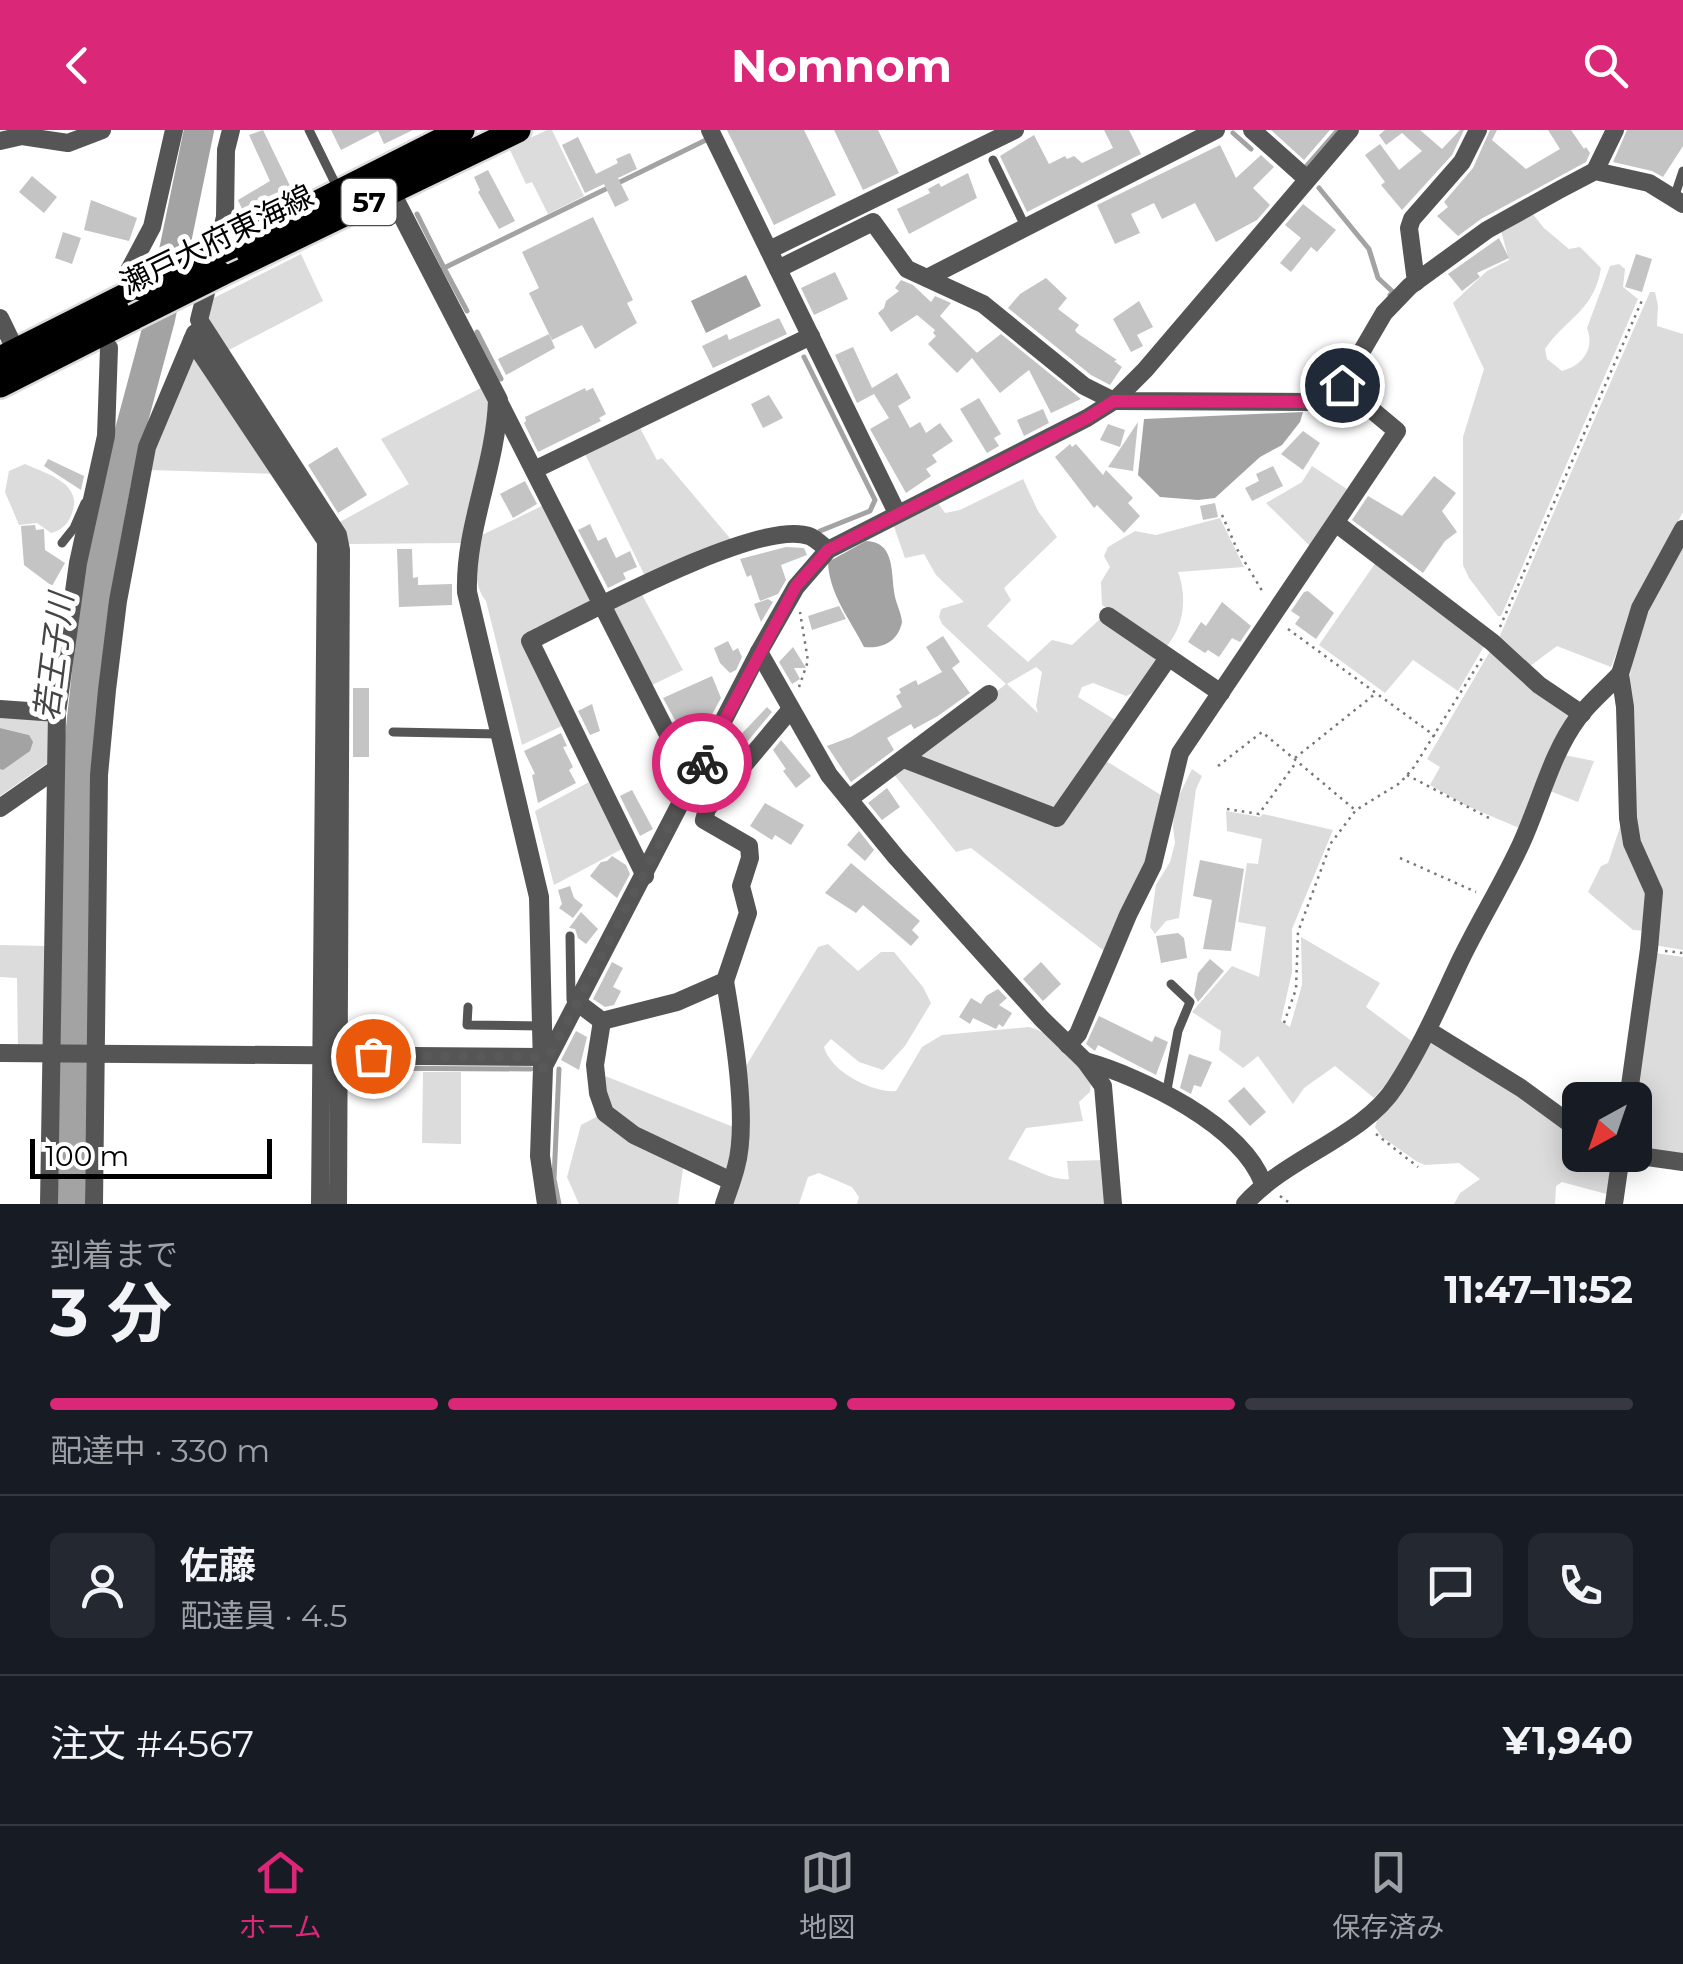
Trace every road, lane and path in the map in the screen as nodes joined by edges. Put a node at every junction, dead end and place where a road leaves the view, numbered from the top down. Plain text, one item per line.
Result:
1 (102, 130) edge
2 (174, 130) edge
3 (222, 130) edge
4 (231, 130) edge
5 (308, 130) edge
6 (462, 130) edge
7 (518, 130) edge
8 (710, 130) edge
9 (1014, 130) edge
10 (1216, 130) edge
11 (1252, 130) edge
12 (1350, 130) edge
13 (1478, 130) edge
14 (1615, 130) edge
15 (0, 141) edge
16 (226, 150) junction
17 (993, 160) dead end
18 (1595, 171) junction
19 (1683, 171) edge
20 (1307, 178) junction
21 (339, 192) junction
22 (390, 192) junction
23 (1678, 202) edge
24 (1026, 226) junction
25 (769, 250) junction
26 (778, 268) junction
27 (926, 278) junction
28 (133, 282) junction
29 (1416, 282) junction
30 (1643, 298) dead end
31 (0, 318) edge
32 (199, 320) junction
33 (811, 336) junction
34 (192, 340) junction
35 (109, 348) dead end
36 (8, 355) edge
37 (0, 385) edge
38 (1342, 385) junction
39 (498, 400) junction
40 (1114, 401) junction
41 (534, 470) junction
42 (94, 494) junction
43 (898, 513) junction
44 (1222, 515) dead end
45 (1337, 524) junction
46 (1683, 529) edge
47 (62, 543) dead end
48 (828, 550) junction
49 (796, 586) junction
50 (602, 606) junction
51 (1275, 614) junction
52 (1108, 616) dead end
53 (1492, 642) junction
54 (759, 652) junction
55 (1168, 658) junction
56 (1620, 674) junction
57 (1221, 693) junction
58 (1376, 693) junction
59 (990, 694) dead end
60 (0, 708) edge
61 (790, 708) junction
62 (57, 713) junction
63 (1582, 714) junction
64 (392, 732) dead end
65 (499, 734) junction
66 (1436, 737) junction
67 (904, 758) junction
68 (1295, 760) junction
69 (1218, 766) dead end
70 (56, 769) junction
71 (1406, 776) junction
72 (692, 782) junction
73 (849, 799) junction
74 (0, 808) edge
75 (1227, 808) dead end
76 (1356, 810) junction
77 (1489, 818) dead end
78 (1400, 858) dead end
79 (645, 876) junction
80 (1494, 900) junction
81 (570, 936) dead end
82 (725, 980) junction
83 (1171, 984) dead end
84 (578, 1003) junction
85 (468, 1008) dead end
86 (602, 1021) junction
87 (1284, 1022) dead end
88 (542, 1026) junction
89 (1430, 1031) junction
90 (1068, 1044) junction
91 (0, 1053) edge
92 (49, 1053) junction
93 (95, 1054) junction
94 (330, 1056) junction
95 (1086, 1061) junction
96 (543, 1062) junction
97 (1631, 1082) edge
98 (1166, 1095) junction
99 (1562, 1118) edge
100 (1359, 1121) junction
101 (1652, 1159) edge
102 (1683, 1162) edge
103 (1418, 1167) dead end
104 (1619, 1172) edge
105 (731, 1181) junction
106 (1263, 1184) junction
107 (49, 1204) edge
108 (94, 1204) edge
109 (320, 1204) edge
110 (338, 1204) edge
111 (548, 1204) edge
112 (724, 1204) edge
113 (1113, 1204) edge
114 (1245, 1204) edge
115 (1614, 1204) edge

1 - 15 street
2 - 28 street
3 - 16 street
4 - 16 street
5 - 21 lane
6 - 21 main road, 瀬戸大府東海線 / 57
7 - 22 main road, 瀬戸大府東海線 / 57
8 - 25 street
9 - 25 street
10 - 24 street
11 - 20 street
12 - 20 street
13 - 29 street
14 - 18 street
16 - 32 street
17 - 24 lane
18 - 23 street
18 - 29 street
19 - 23 lane
20 - 40 street
21 - 28 main road, 瀬戸大府東海線 / 57, bridge
22 - 37 main road, 瀬戸大府東海線 / 57, bridge
22 - 39 street
24 - 27 street
25 - 26 street
26 - 27 street
26 - 33 street
27 - 40 street
28 - 36 main road, 瀬戸大府東海線 / 57
29 - 38 street
30 - 53 path
31 - 36 street
32 - 34 street
32 - 94 street
33 - 41 street
33 - 43 street
34 - 93 street
34 - 94 street
35 - 42 street
38 - 40 street
38 - 45 street
39 - 41 street
39 - 65 street
40 - 43 street
41 - 50 street
42 - 47 lane
42 - 62 street
43 - 48 street
44 - 51 path
45 - 51 street
45 - 53 street
46 - 56 street
48 - 49 street
48 - 50 street
49 - 54 street
49 - 61 path
50 - 72 street
50 - 79 street
51 - 57 street
51 - 58 path
52 - 55 street
53 - 63 street
53 - 66 path
54 - 61 street
54 - 72 street
55 - 57 street
55 - 67 street
56 - 63 street
56 - 97 street
57 - 90 street
58 - 66 path
58 - 68 path
59 - 67 street
60 - 62 street
61 - 73 street
61 - 82 street
62 - 70 street
63 - 80 street
64 - 65 lane
65 - 88 street
66 - 71 path
67 - 73 street
68 - 69 path
68 - 75 path
68 - 76 path
70 - 74 street
70 - 92 street
71 - 76 path
71 - 77 path
72 - 79 street
73 - 90 street
76 - 87 path
78 - 80 path
79 - 84 street
80 - 89 street
81 - 84 lane
82 - 86 street
82 - 105 street
83 - 98 lane
84 - 86 street
84 - 96 street
85 - 88 lane
86 - 105 street
88 - 96 street
89 - 99 street
89 - 100 street
90 - 95 street
91 - 92 street
92 - 93 street
92 - 107 street
93 - 94 street
93 - 108 street
94 - 96 street
94 - 109 street
94 - 110 street
95 - 98 street
95 - 113 street
96 - 111 street
98 - 106 street
100 - 103 path
100 - 106 street
101 - 102 street
104 - 115 street
105 - 112 street
106 - 114 street

